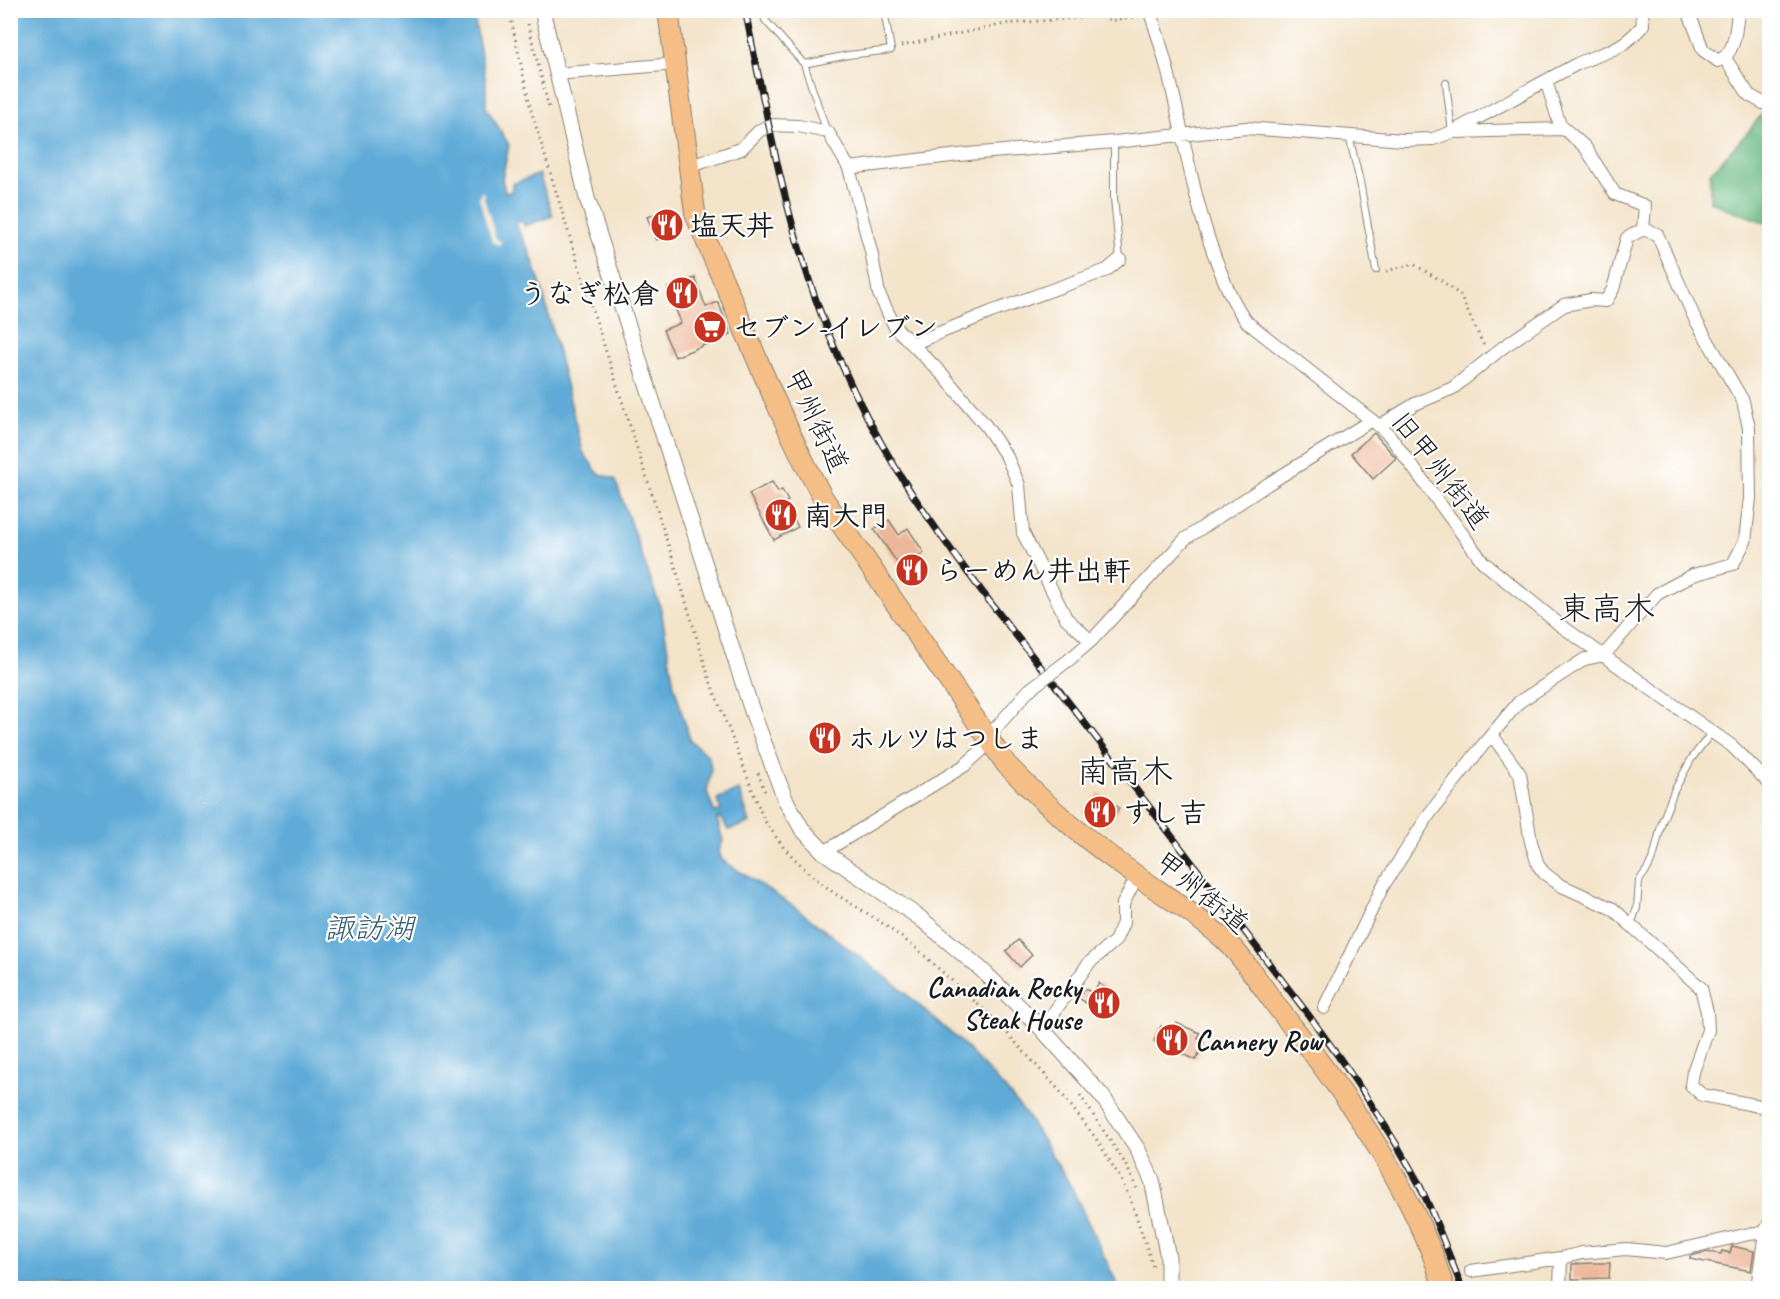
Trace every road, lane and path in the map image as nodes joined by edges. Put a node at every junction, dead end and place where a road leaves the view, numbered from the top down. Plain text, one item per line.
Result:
1 (509, 10) edge
2 (542, 10) edge
3 (668, 10) edge
4 (764, 10) edge
5 (884, 10) edge
6 (1642, 10) edge
7 (1688, 10) edge
8 (1738, 10) edge
9 (1150, 12) edge
10 (528, 21) dead end
11 (891, 50) junction
12 (1725, 58) junction
13 (675, 64) junction
14 (804, 64) junction
15 (556, 74) junction
16 (1546, 81) junction
17 (1446, 83) dead end
18 (1770, 101) edge
19 (551, 118) dead end
20 (1564, 129) junction
21 (828, 132) junction
22 (1452, 132) junction
23 (1182, 134) junction
24 (1349, 136) junction
25 (1114, 142) junction
26 (688, 167) junction
27 (849, 168) junction
28 (1643, 229) junction
29 (1120, 259) joint
30 (1376, 270) joint
31 (912, 344) junction
32 (1490, 358) junction
33 (1376, 423) junction
34 (1091, 641) junction
35 (1605, 655) junction
36 (1712, 731) junction
37 (1492, 735) junction
38 (987, 738) junction
39 (754, 762) dead end
40 (1770, 784) edge
41 (766, 794) dead end
42 (824, 852) junction
43 (1137, 876) junction
44 (1630, 926) junction
45 (1324, 1008) dead end
46 (1042, 1029) junction
47 (1075, 1088) dead end
48 (1770, 1108) edge
49 (1139, 1191) dead end
50 (1768, 1229) edge
51 (1561, 1258) junction
52 (1154, 1268) dead end
53 (1471, 1271) dead end
54 (1168, 1288) edge
55 (1444, 1288) edge
56 (1560, 1288) edge
57 (1757, 1288) edge

1 - 52 path
2 - 15 street
3 - 13 highway, 甲州街道
4 - 14 lane
5 - 11 lane
6 - 16 street
7 - 12 street
8 - 12 street
9 - 11 path
9 - 23 street, 旧甲州街道
10 - 19 path
11 - 14 lane
12 - 18 street
13 - 15 street
13 - 26 highway, 甲州街道
14 - 21 lane
15 - 42 street
16 - 20 street
16 - 22 street
17 - 22 lane
20 - 22 street
20 - 28 street
21 - 26 street
21 - 27 street
22 - 24 street
23 - 24 street
23 - 25 street
23 - 33 street, 旧甲州街道
24 - 30 lane
25 - 27 street
25 - 29 lane
26 - 38 highway, 甲州街道
27 - 31 street
28 - 32 street
28 - 35 street
29 - 31 street
30 - 32 path
31 - 34 street
32 - 33 street
33 - 34 street
33 - 35 street, 旧甲州街道
34 - 38 street, bridge
35 - 36 street, 旧甲州街道
35 - 37 street
36 - 40 street, 旧甲州街道
36 - 44 lane
37 - 44 street
37 - 45 street
38 - 42 street
38 - 43 highway, 甲州街道
39 - 41 path
42 - 46 street
43 - 46 street
43 - 55 highway, 甲州街道
44 - 48 street
46 - 54 street
47 - 49 path
50 - 51 street
50 - 57 street
51 - 53 street
51 - 56 street

